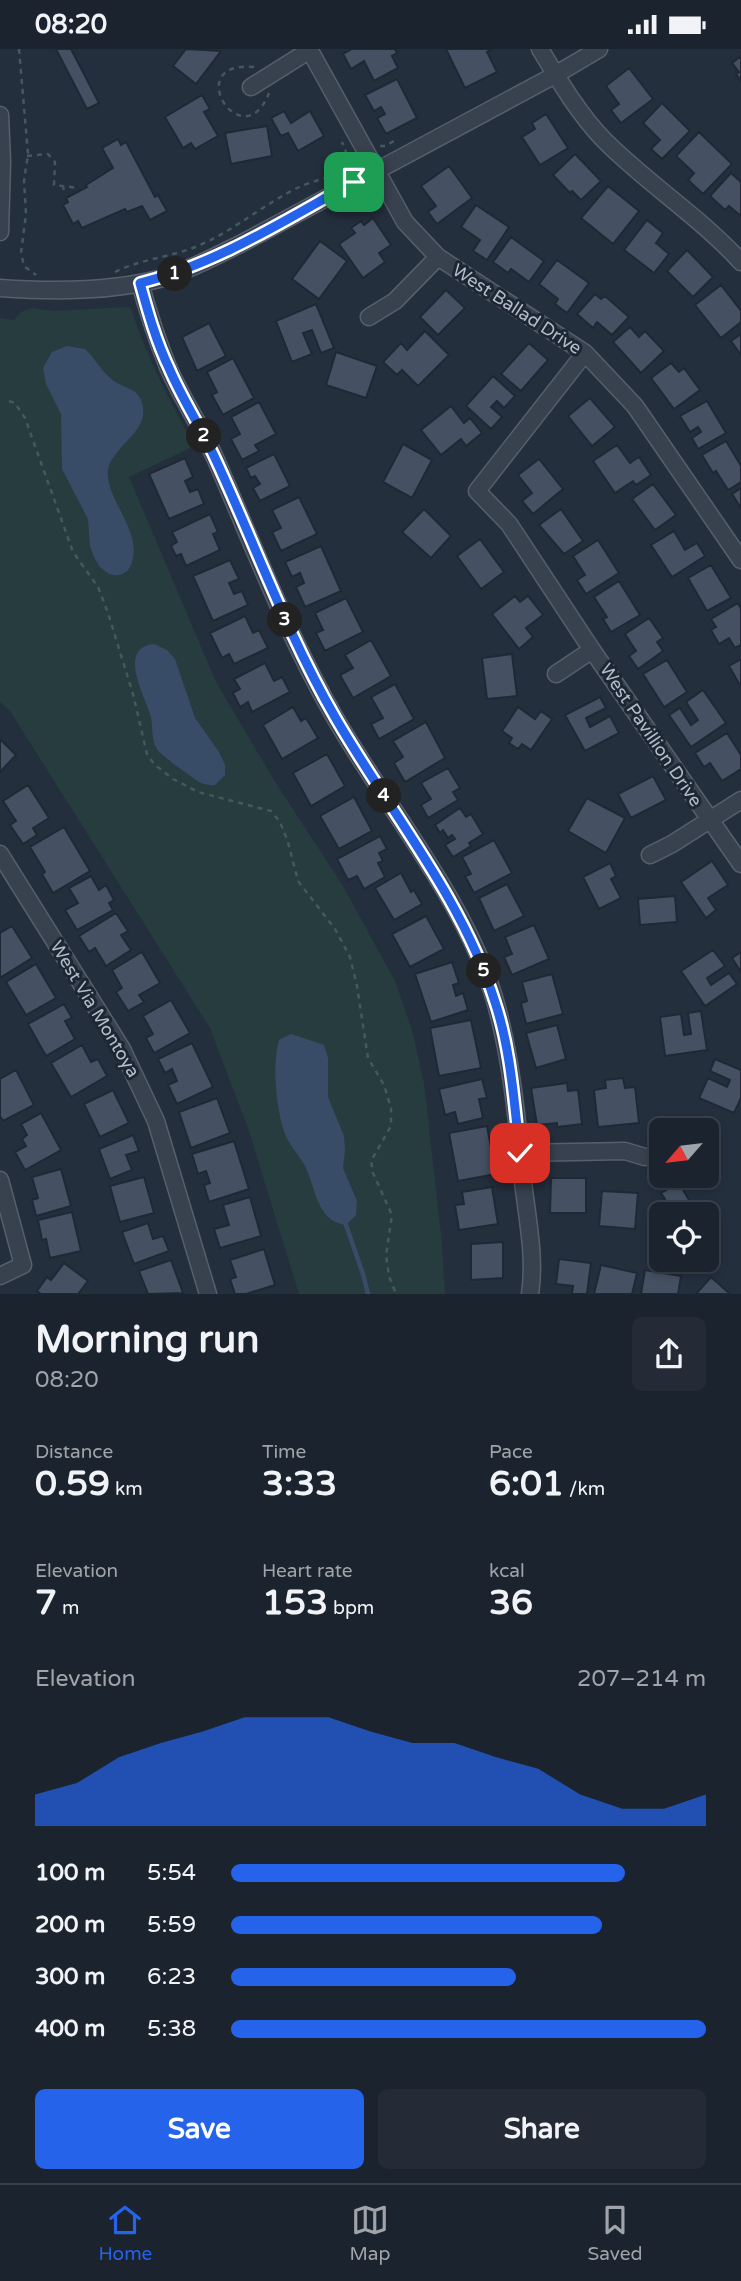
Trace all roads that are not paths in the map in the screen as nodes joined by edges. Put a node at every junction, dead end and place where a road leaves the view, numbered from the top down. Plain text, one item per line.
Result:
1 (309, 49) edge
2 (540, 49) edge
3 (599, 49) edge
4 (555, 75) junction
5 (251, 87) dead end
6 (0, 115) edge
7 (376, 170) junction
8 (0, 232) edge
9 (438, 257) junction
10 (741, 262) edge
11 (140, 283) junction
12 (0, 288) edge
13 (369, 317) dead end
14 (585, 353) junction
15 (741, 560) edge
16 (592, 650) junction
17 (556, 674) dead end
18 (741, 800) edge
19 (710, 821) junction
20 (0, 854) edge
21 (650, 855) dead end
22 (741, 864) edge
23 (520, 1153) junction
24 (645, 1157) dead end
25 (0, 1180) edge
26 (0, 1276) edge
27 (208, 1294) edge
28 (530, 1294) edge

1 - 5 street
1 - 7 street, West Ballad Drive
2 - 4 street
3 - 4 street
4 - 7 street
4 - 10 street
6 - 8 street
7 - 9 street, West Ballad Drive
7 - 11 street
9 - 13 street
9 - 14 street, West Ballad Drive
11 - 12 street
11 - 23 street
14 - 15 street, West Ballad Drive
14 - 16 street, West Pavillion Drive
16 - 17 street, West Pavillion Drive
16 - 19 street, West Pavillion Drive
18 - 19 street
19 - 21 street, West Pavillion Drive
19 - 22 street, West Pavillion Drive
20 - 27 street, West Via Montoya
23 - 24 street
23 - 28 street
25 - 26 street

